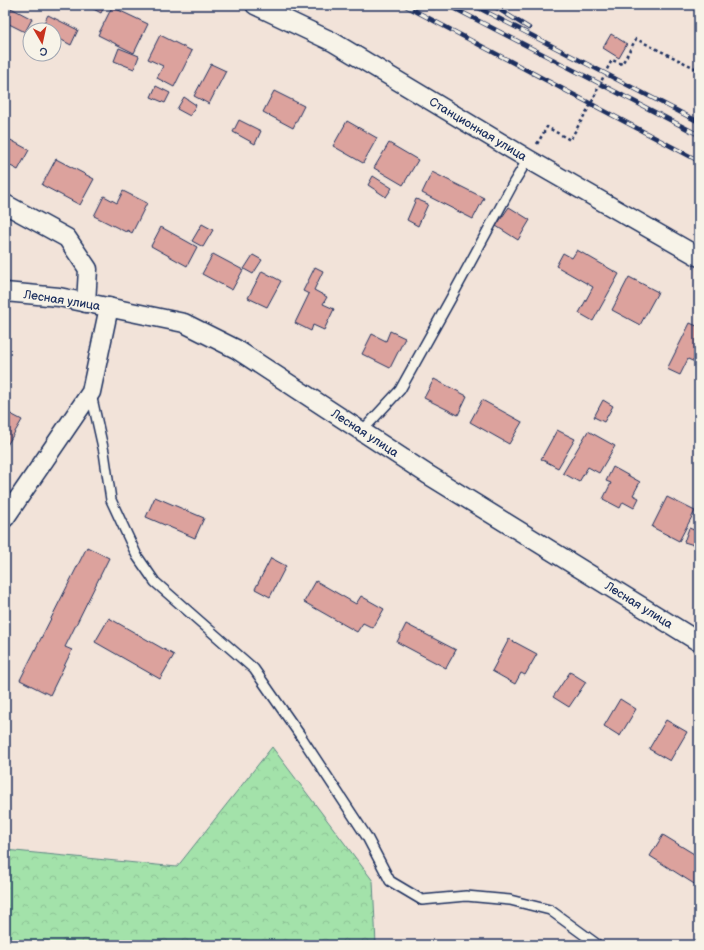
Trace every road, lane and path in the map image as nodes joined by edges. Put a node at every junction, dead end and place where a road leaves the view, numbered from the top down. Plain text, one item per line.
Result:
1 (255, 5) edge
2 (699, 70) edge
3 (528, 159) junction
4 (5, 204) edge
5 (699, 256) edge
6 (5, 292) edge
7 (86, 303) junction
8 (109, 307) junction
9 (91, 392) junction
10 (362, 431) junction
11 (5, 518) edge
12 (699, 642) edge
13 (598, 945) edge

1 - 3 street, Станционная улица
2 - 3 path
3 - 5 street, Станционная улица
3 - 10 lane
4 - 7 street
6 - 7 street, Лесная улица
7 - 8 street, Лесная улица
8 - 9 street
8 - 10 street, Лесная улица
9 - 11 street
9 - 13 lane
10 - 12 street, Лесная улица

